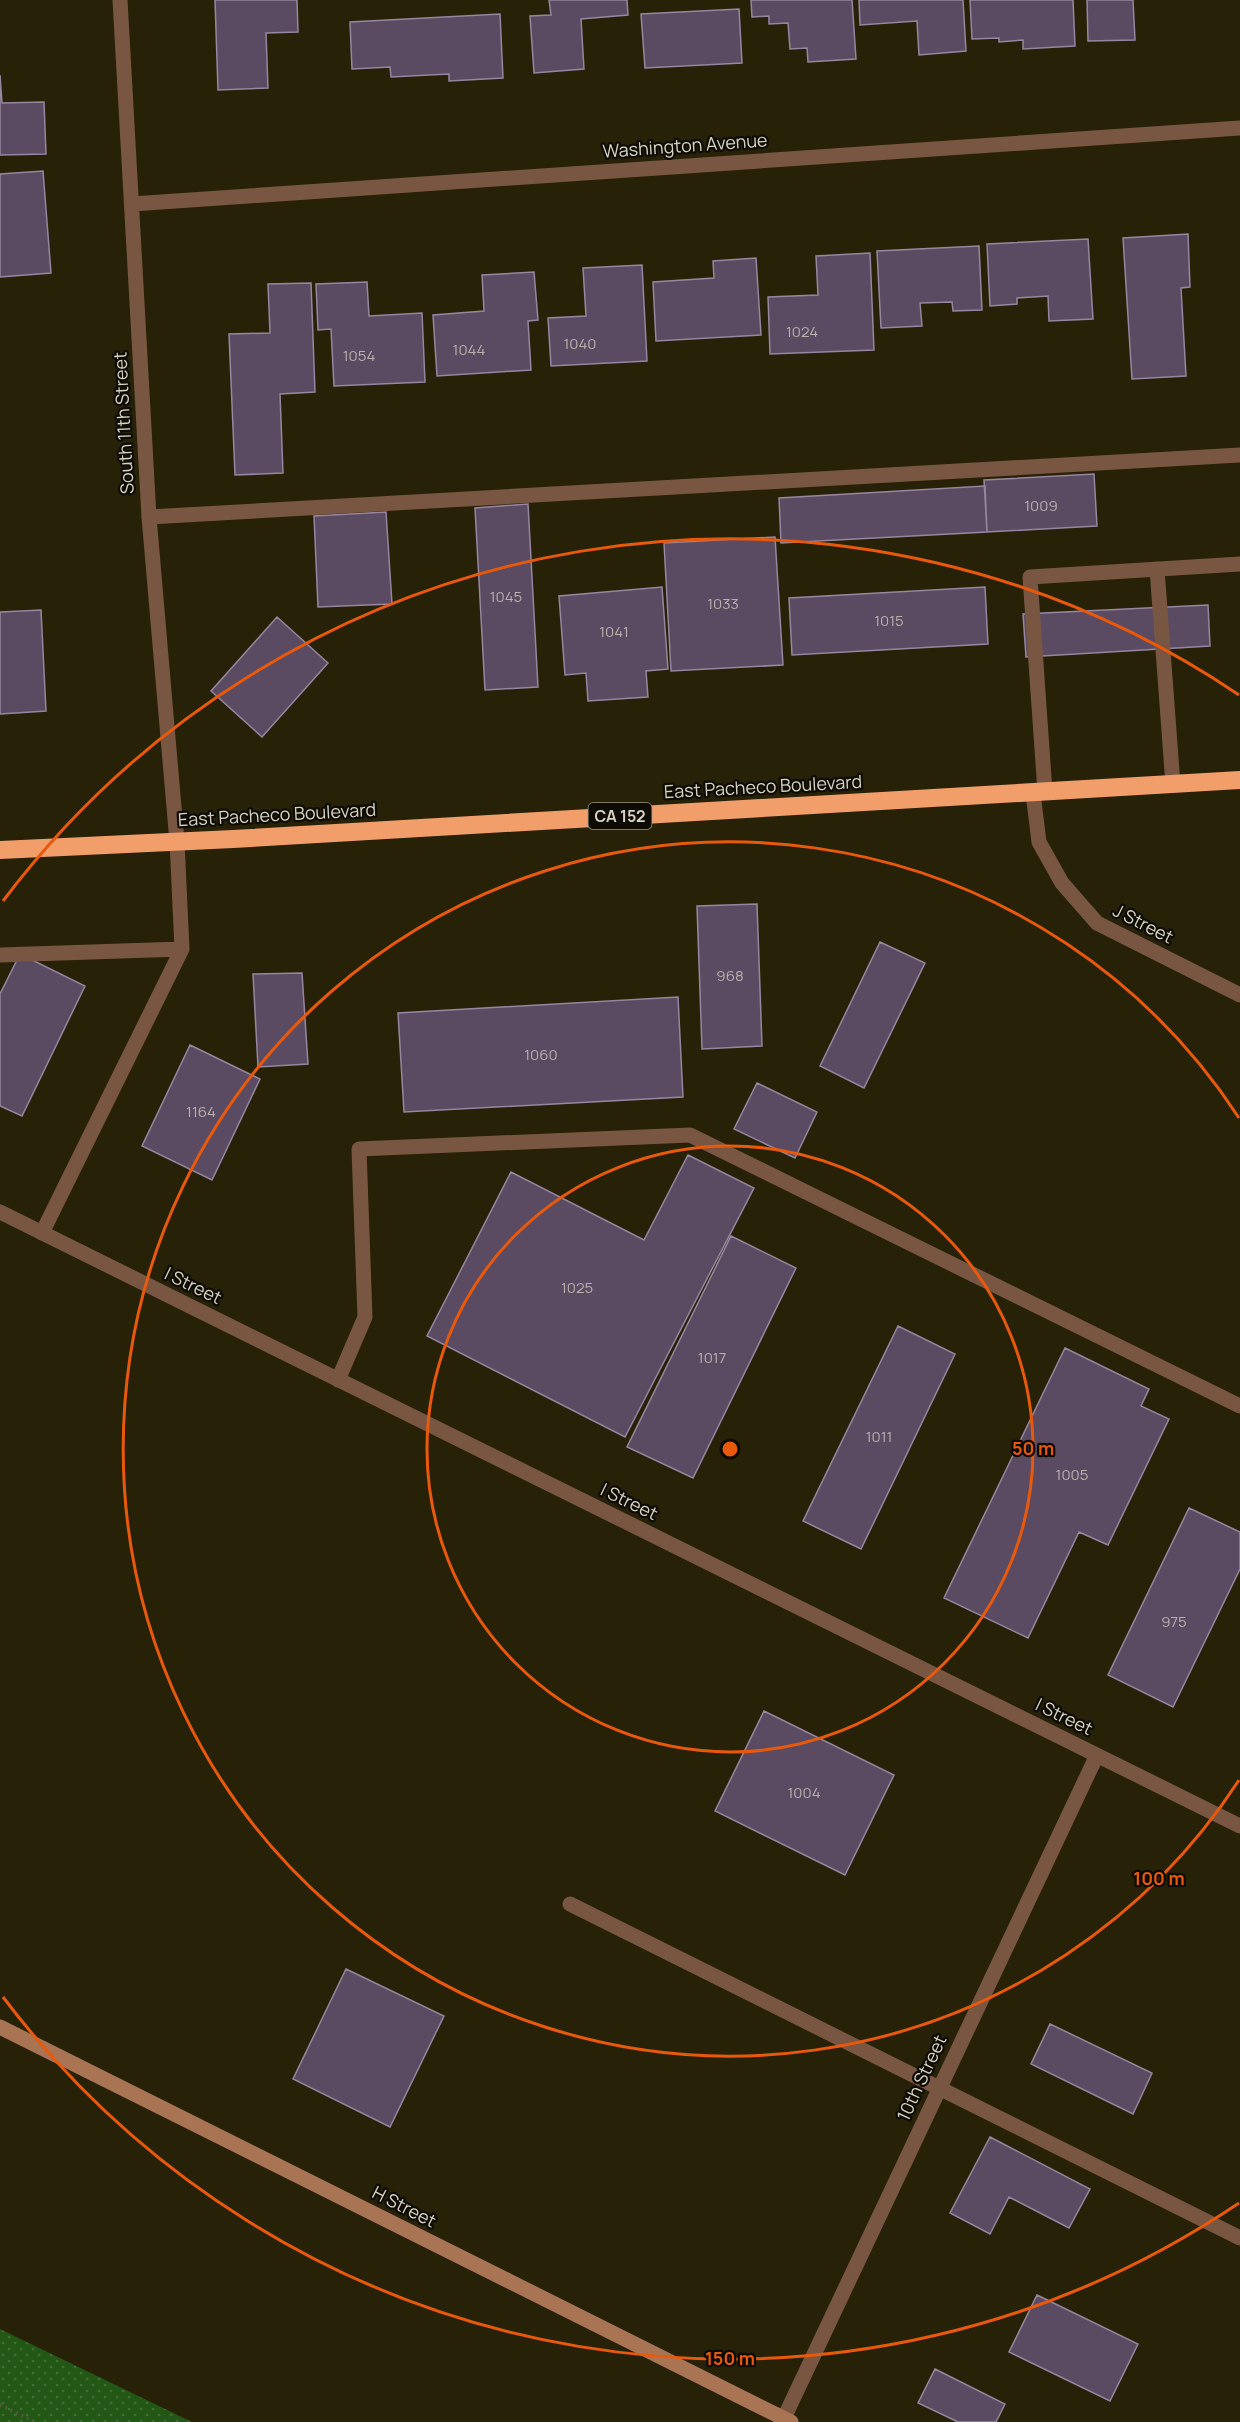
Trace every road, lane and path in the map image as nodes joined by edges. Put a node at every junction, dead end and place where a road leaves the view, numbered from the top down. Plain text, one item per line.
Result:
1 (120, 0) edge
2 (1240, 128) edge
3 (132, 204) junction
4 (1240, 455) edge
5 (149, 517) junction
6 (1240, 564) edge
7 (1157, 569) junction
8 (1240, 780) edge
9 (1173, 785) junction
10 (1039, 793) junction
11 (177, 842) junction
12 (0, 850) edge
13 (182, 949) junction
14 (0, 955) edge
15 (1240, 995) edge
16 (0, 1212) edge
17 (42, 1233) junction
18 (338, 1380) junction
19 (1240, 1406) edge
20 (1097, 1755) junction
21 (1240, 1826) edge
22 (570, 1904) dead end
23 (0, 2027) edge
24 (939, 2089) junction
25 (1240, 2238) edge
26 (0, 2405) edge
27 (787, 2420) edge
28 (35, 2422) edge

1 - 3 street, South 11th Street
2 - 3 street, Washington Avenue
3 - 5 street, South 11th Street
4 - 5 street
5 - 11 street, South 11th Street
6 - 7 street
7 - 9 street
7 - 10 street, J Street
8 - 9 highway, East Pacheco Boulevard / CA 152
9 - 10 highway, East Pacheco Boulevard / CA 152
10 - 11 highway, East Pacheco Boulevard / CA 152
10 - 15 street, J Street
11 - 12 highway, East Pacheco Boulevard / CA 152
11 - 13 street, South 11th Street
13 - 14 street
13 - 17 street
16 - 17 street, I Street
17 - 18 street, I Street
18 - 19 street
18 - 20 street, I Street
20 - 21 street, I Street
20 - 24 street, 10th Street
22 - 24 street
23 - 27 street, H Street
24 - 25 street
24 - 27 street, 10th Street
26 - 28 path

